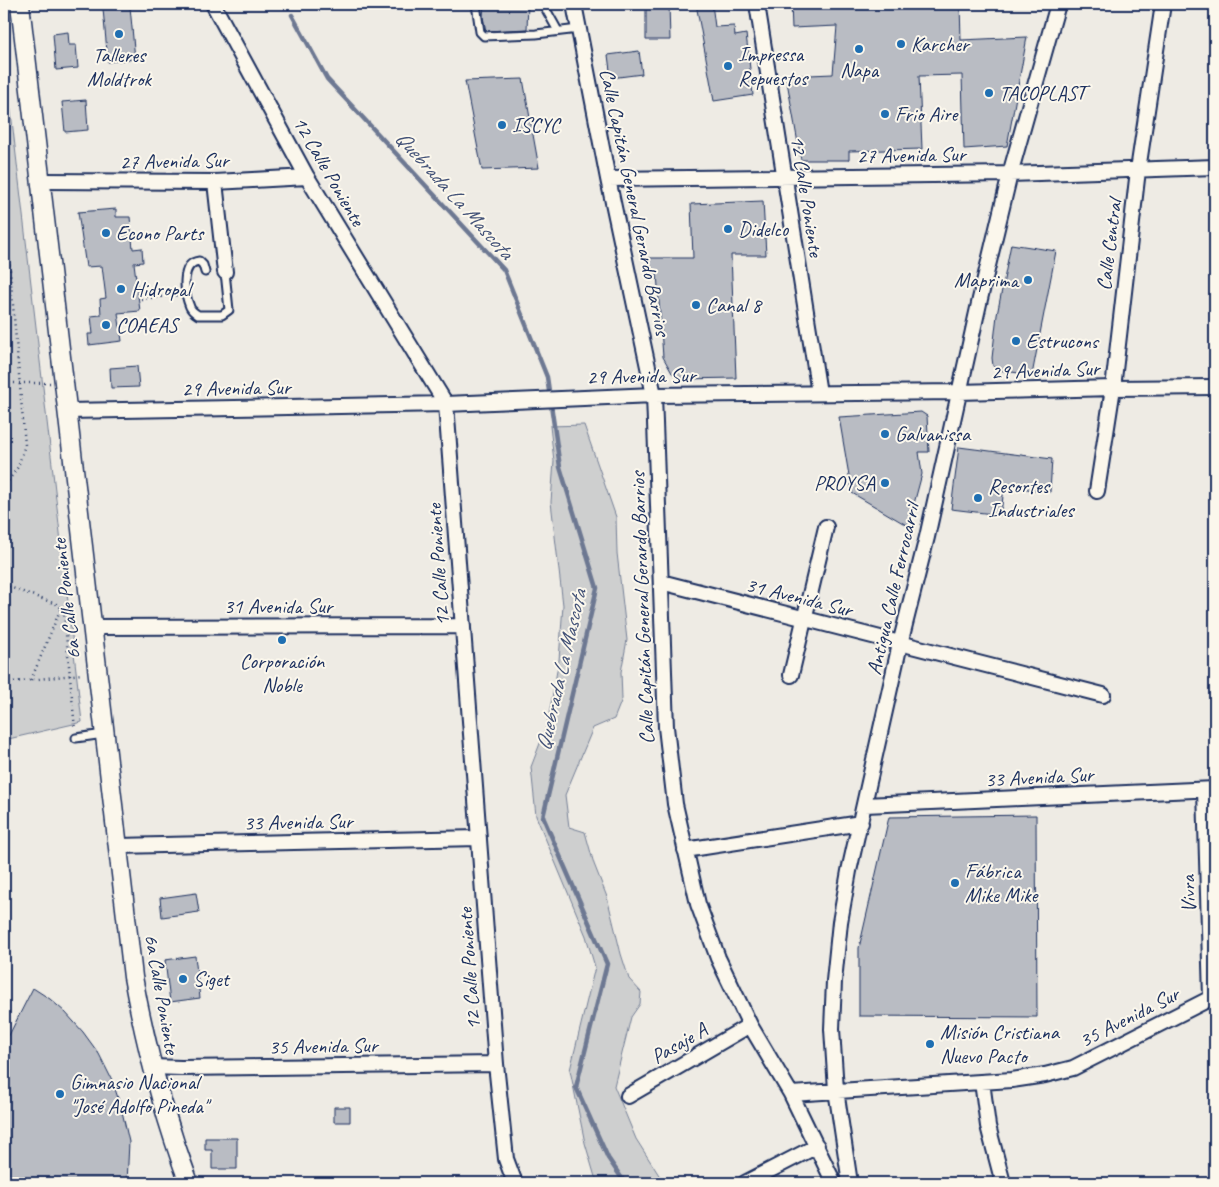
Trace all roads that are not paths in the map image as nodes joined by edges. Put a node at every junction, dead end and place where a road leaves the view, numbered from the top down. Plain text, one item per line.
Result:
1 (20, 4) edge
2 (213, 4) edge
3 (476, 4) edge
4 (543, 4) edge
5 (574, 4) edge
6 (757, 4) edge
7 (1163, 4) edge
8 (1055, 6) edge
9 (579, 29) junction
10 (558, 31) junction
11 (1215, 167) edge
12 (1138, 170) junction
13 (1010, 174) junction
14 (307, 176) junction
15 (784, 177) junction
16 (608, 179) junction
17 (42, 181) junction
18 (215, 182) junction
19 (205, 272) dead end
20 (225, 272) joint
21 (1215, 387) edge
22 (1113, 388) junction
23 (959, 392) junction
24 (819, 394) junction
25 (654, 395) junction
26 (446, 404) junction
27 (67, 411) junction
28 (1098, 491) dead end
29 (826, 527) dead end
30 (661, 582) junction
31 (804, 619) junction
32 (92, 626) junction
33 (463, 626) junction
34 (900, 644) junction
35 (791, 675) dead end
36 (1103, 695) dead end
37 (105, 734) junction
38 (76, 738) road end
39 (1210, 789) edge
40 (865, 805) junction
41 (861, 823) junction
42 (480, 838) junction
43 (118, 846) junction
44 (685, 850) junction
45 (1213, 997) edge
46 (750, 1025) junction
47 (496, 1064) junction
48 (152, 1067) junction
49 (982, 1082) junction
50 (836, 1090) junction
51 (791, 1094) junction
52 (628, 1096) dead end
53 (817, 1146) junction
54 (189, 1183) edge
55 (514, 1183) edge
56 (745, 1183) edge
57 (834, 1183) edge
58 (850, 1183) edge
59 (1002, 1183) edge

1 - 17 street, 6a Calle Poniente
2 - 14 street, 12 Calle Poniente
3 - 10 lane
4 - 10 lane
5 - 9 street, Calle Capitán General Gerardo Barrios
6 - 15 street, 12 Calle Poniente
7 - 12 street, Calle Central
8 - 13 street, Antigua Calle Ferrocarril
9 - 10 lane
9 - 16 street, Calle Capitán General Gerardo Barrios
11 - 12 street, 27 Avenida Sur
12 - 13 street, 27 Avenida Sur
12 - 22 street, Calle Central
13 - 15 street, 27 Avenida Sur
13 - 23 street, Antigua Calle Ferrocarril
14 - 18 street, 27 Avenida Sur
14 - 26 street, 12 Calle Poniente
15 - 16 street, 27 Avenida Sur
15 - 24 street, 12 Calle Poniente
16 - 25 street, Calle Capitán General Gerardo Barrios
17 - 18 street, 27 Avenida Sur
17 - 27 street, 6a Calle Poniente
18 - 20 street
19 - 20 lane
21 - 22 street, 29 Avenida Sur
22 - 23 street, 29 Avenida Sur
22 - 28 street, Calle Central
23 - 24 street, 29 Avenida Sur
23 - 34 street, Antigua Calle Ferrocarril
24 - 25 street, 29 Avenida Sur
25 - 26 street, 29 Avenida Sur
25 - 30 street, Calle Capitán General Gerardo Barrios
26 - 27 street, 29 Avenida Sur
26 - 33 street, 12 Calle Poniente
27 - 32 street, 6a Calle Poniente
29 - 31 street
30 - 31 street, 31 Avenida Sur
30 - 44 street, Calle Capitán General Gerardo Barrios
31 - 34 street, 31 Avenida Sur
31 - 35 street
32 - 33 street, 31 Avenida Sur
32 - 37 street, 6a Calle Poniente
33 - 42 street, 12 Calle Poniente
34 - 36 street, 31 Avenida Sur
34 - 40 street, Antigua Calle Ferrocarril
37 - 38 lane
37 - 43 street, 6a Calle Poniente
39 - 40 street, 33 Avenida Sur
39 - 45 street, Vivra
40 - 41 street, Antigua Calle Ferrocarril
41 - 44 street
41 - 50 street, Antigua Calle Ferrocarril
42 - 43 street, 33 Avenida Sur
42 - 47 street, 12 Calle Poniente
43 - 48 street, 6a Calle Poniente
44 - 46 street, Calle Capitán General Gerardo Barrios
45 - 49 street, 35 Avenida Sur
46 - 51 street, Calle Capitán General Gerardo Barrios
46 - 52 street, Pasaje A
47 - 48 street, 35 Avenida Sur
47 - 55 street, 12 Calle Poniente
48 - 54 street, 6a Calle Poniente
49 - 50 street, 35 Avenida Sur
49 - 59 street
50 - 51 street, 35 Avenida Sur
50 - 58 street, Antigua Calle Ferrocarril
51 - 53 street, Calle Capitán General Gerardo Barrios
53 - 56 street
53 - 57 street, Calle Capitán General Gerardo Barrios

